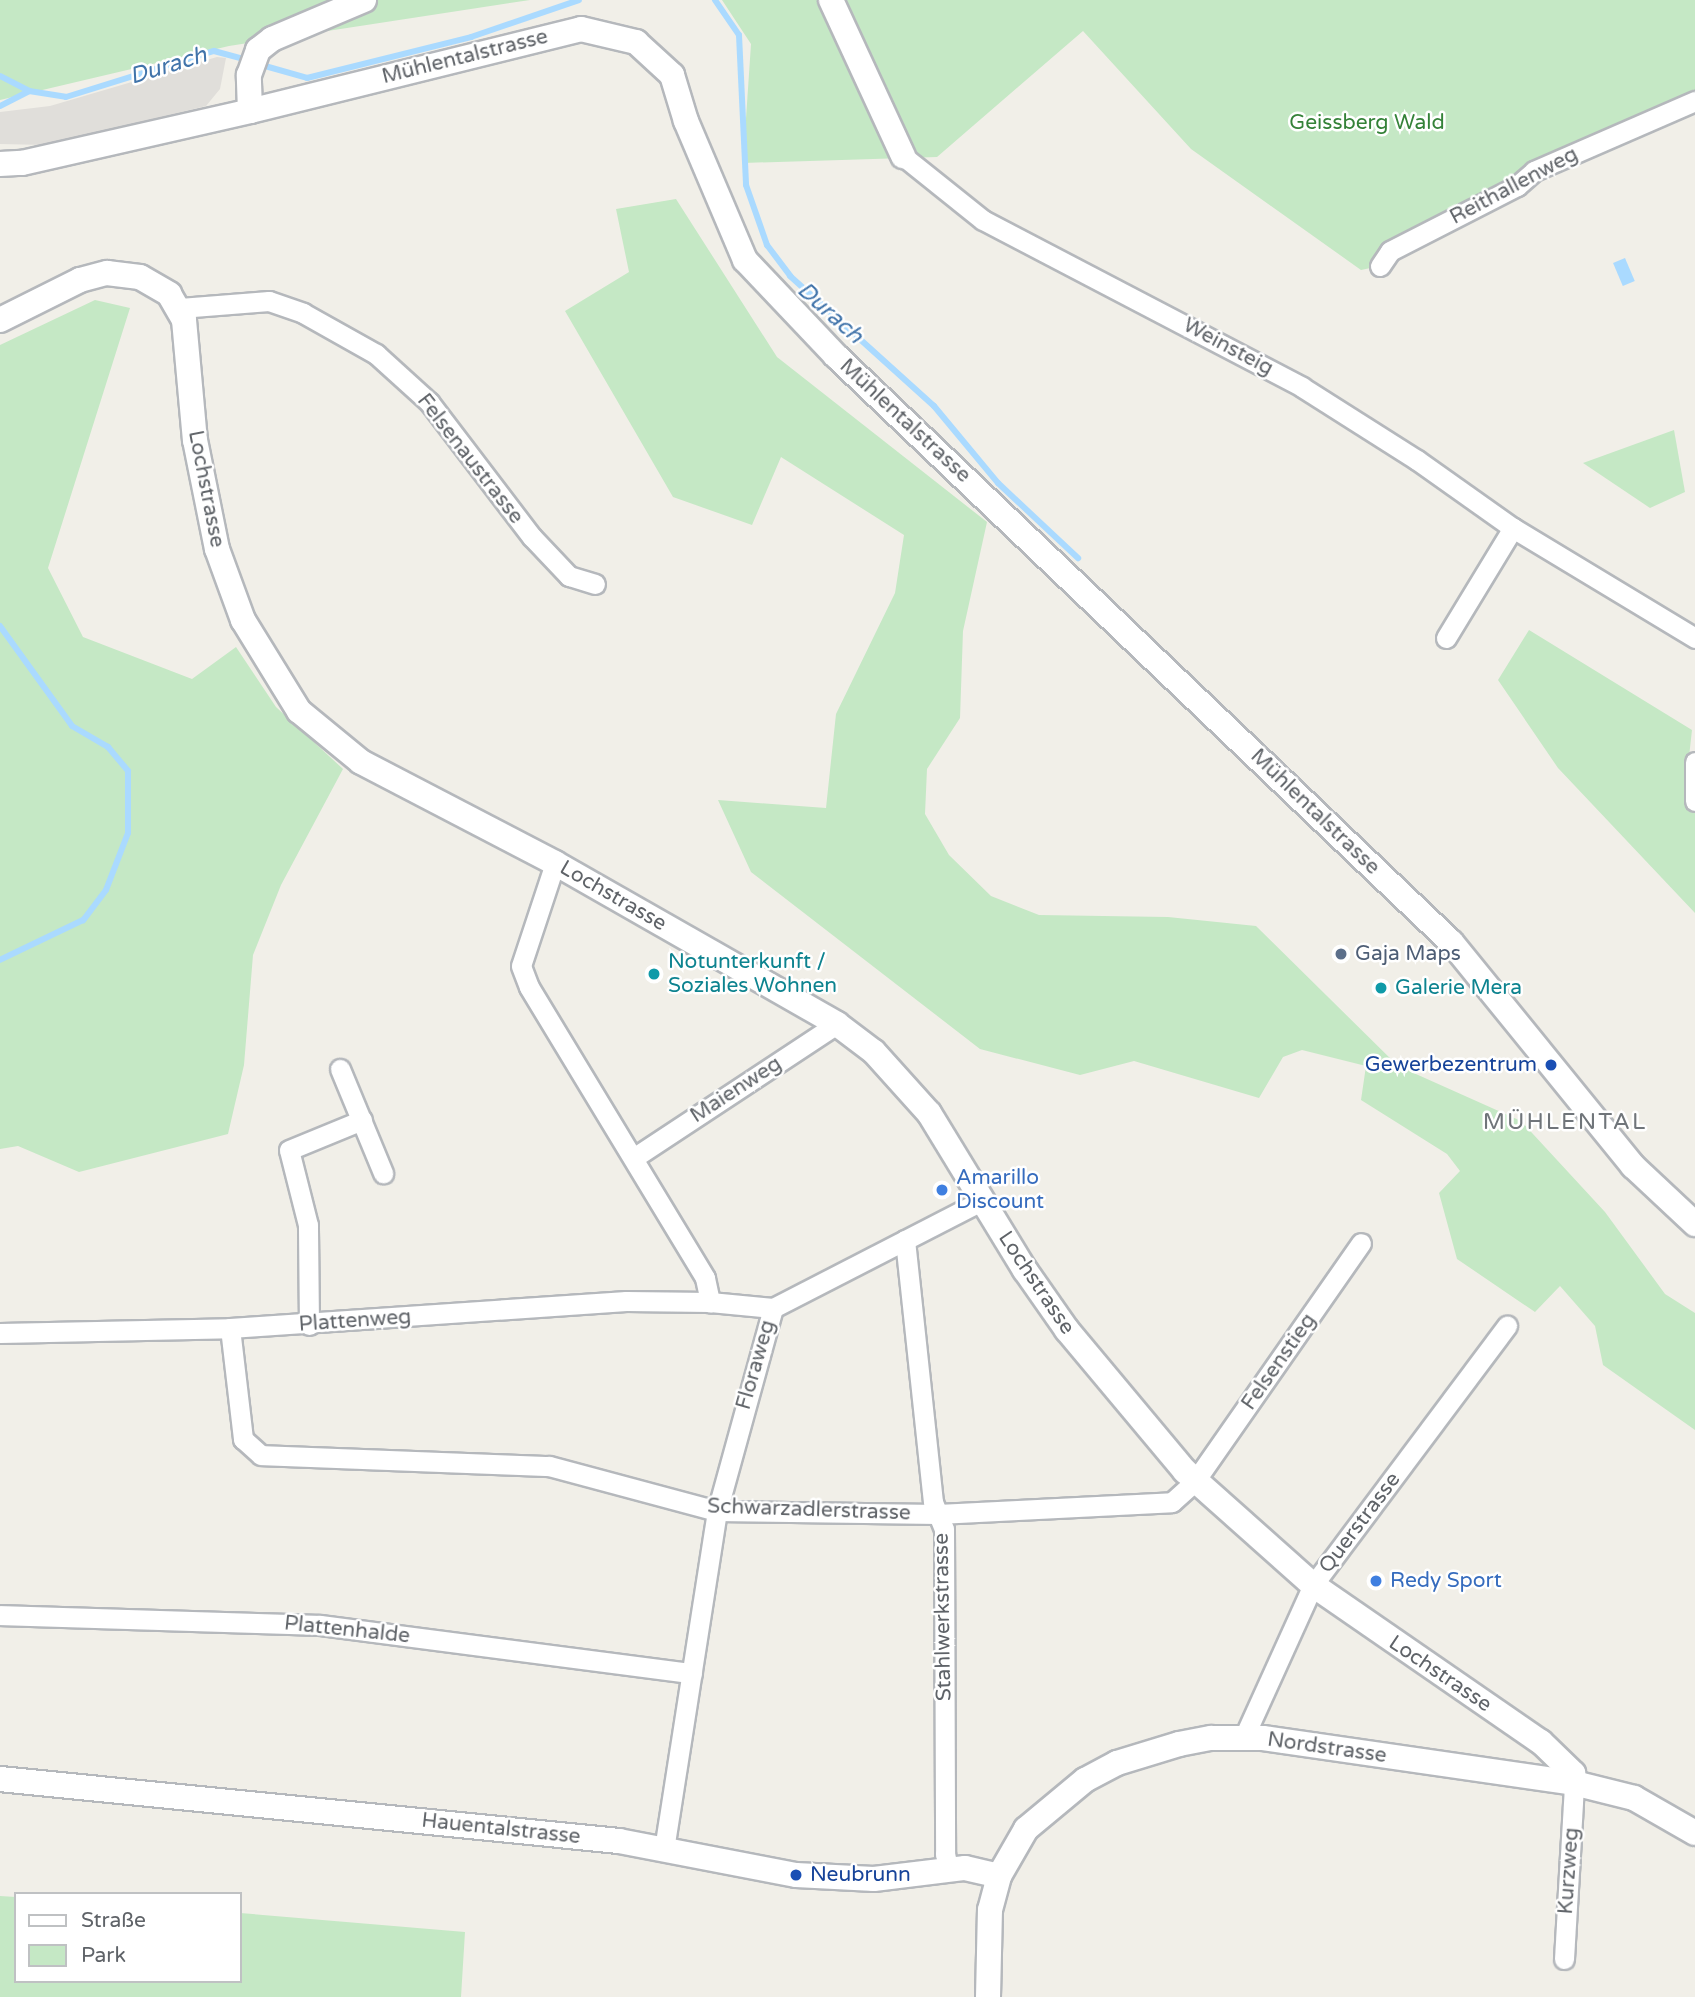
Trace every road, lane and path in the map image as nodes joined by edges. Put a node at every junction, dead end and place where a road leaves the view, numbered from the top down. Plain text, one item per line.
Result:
1 (364, 0) edge
2 (831, 0) edge
3 (1695, 101) edge
4 (250, 111) junction
5 (903, 156) joint
6 (0, 164) edge
7 (1380, 266) dead end
8 (180, 308) junction
9 (0, 320) edge
10 (1513, 528) junction
11 (595, 584) dead end
12 (1446, 638) dead end
13 (1695, 638) edge
14 (1695, 762) edge
15 (1695, 801) edge
16 (555, 863) junction
17 (837, 1024) junction
18 (340, 1069) dead end
19 (362, 1120) junction
20 (635, 1157) junction
21 (383, 1173) dead end
22 (983, 1200) junction
23 (1695, 1224) edge
24 (905, 1240) junction
25 (1361, 1243) dead end
26 (710, 1302) junction
27 (773, 1308) junction
28 (309, 1325) junction
29 (1507, 1326) dead end
30 (230, 1328) junction
31 (0, 1333) edge
32 (1195, 1480) junction
33 (717, 1511) junction
34 (938, 1514) junction
35 (1313, 1585) junction
36 (0, 1615) edge
37 (692, 1673) junction
38 (1244, 1737) junction
39 (0, 1779) edge
40 (1574, 1783) junction
41 (1695, 1833) edge
42 (664, 1848) junction
43 (949, 1870) junction
44 (999, 1876) junction
45 (1564, 1959) dead end
46 (988, 1997) edge

1 - 4 street
2 - 5 street, Weinsteig
3 - 7 street, Reithallenweg
4 - 6 street, Mühlentalstrasse
4 - 23 street, Mühlentalstrasse
5 - 10 street, Weinsteig
8 - 9 street
8 - 11 street, Felsenaustrasse
8 - 16 street, Lochstrasse
10 - 12 street
10 - 13 street, Weinsteig
14 - 15 street
16 - 17 street, Lochstrasse
16 - 20 street
17 - 20 street, Maienweg
17 - 22 street, Lochstrasse
18 - 19 street
19 - 21 street
19 - 28 street
20 - 26 street
22 - 24 street
22 - 32 street, Lochstrasse
24 - 27 street
24 - 34 street, Stahlwerkstrasse
25 - 32 street, Felsenstieg
26 - 27 street, Floraweg
26 - 28 street, Plattenweg
27 - 33 street, Floraweg
28 - 30 street, Plattenweg
29 - 35 street, Querstrasse
30 - 31 street, Plattenweg
30 - 33 street, Schwarzadlerstrasse
32 - 34 street, Schwarzadlerstrasse
32 - 35 street, Lochstrasse
33 - 34 street, Schwarzadlerstrasse
33 - 37 street, Floraweg
34 - 43 street, Stahlwerkstrasse
35 - 38 street, Querstrasse
35 - 40 street, Lochstrasse
36 - 37 street, Plattenhalde
37 - 42 street, Floraweg
38 - 40 street, Nordstrasse
38 - 44 street, Nordstrasse
39 - 42 street, Hauentalstrasse
40 - 41 street, Nordstrasse
40 - 45 street, Kurzweg
42 - 43 street, Hauentalstrasse
43 - 44 street, Hauentalstrasse
44 - 46 street, Nordstrasse

